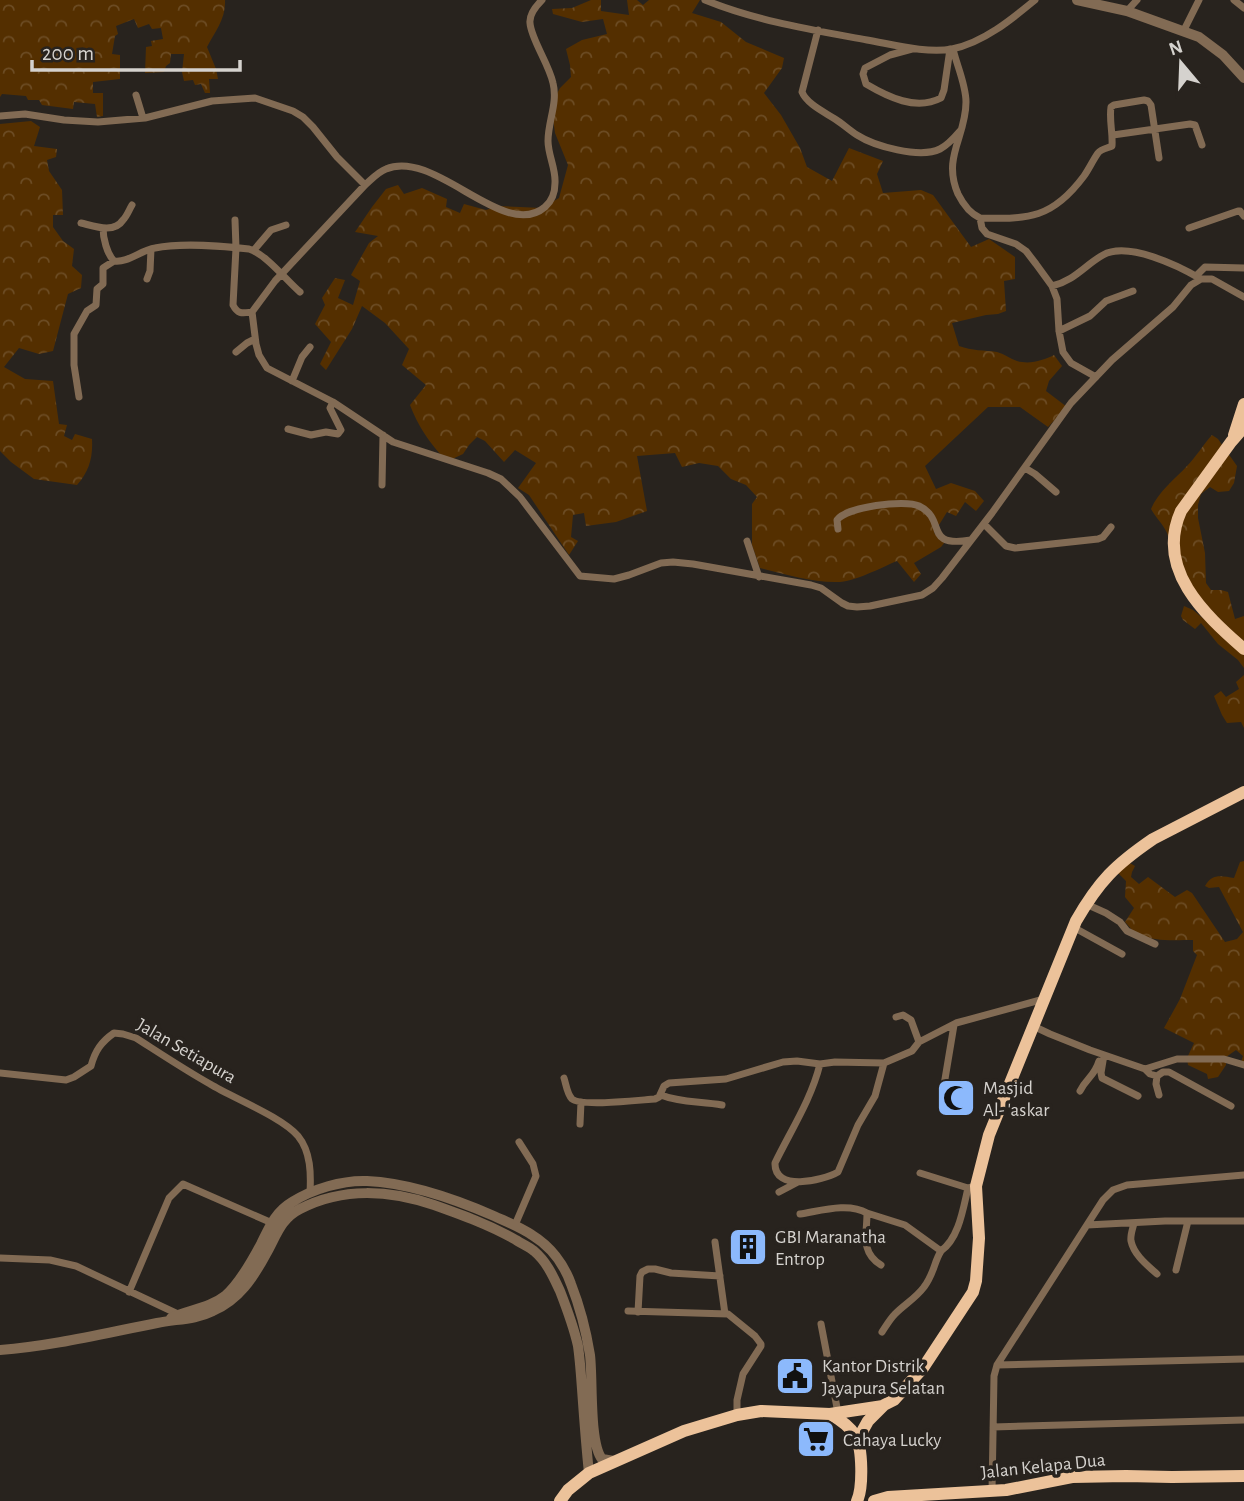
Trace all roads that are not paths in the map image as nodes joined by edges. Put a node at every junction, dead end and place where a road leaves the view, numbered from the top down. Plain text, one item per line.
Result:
1 (542, 0) edge
2 (705, 0) edge
3 (1035, 0) edge
4 (1077, 0) edge
5 (1137, 0) edge
6 (1199, 0) edge
7 (1234, 0) edge
8 (1108, 3) edge
9 (1244, 8) edge
10 (1127, 11) junction
11 (818, 30) junction
12 (1184, 30) junction
13 (916, 48) junction
14 (951, 49) junction
15 (1244, 78) edge
16 (136, 95) dead end
17 (0, 116) edge
18 (143, 118) junction
19 (1154, 129) junction
20 (960, 131) junction
21 (1113, 135) junction
22 (1202, 145) dead end
23 (1159, 158) dead end
24 (365, 186) junction
25 (132, 205) dead end
26 (1244, 216) edge
27 (980, 218) junction
28 (235, 220) dead end
29 (81, 223) dead end
30 (286, 225) dead end
31 (103, 228) junction
32 (1189, 228) dead end
33 (236, 248) junction
34 (151, 249) junction
35 (254, 250) junction
36 (114, 261) junction
37 (1244, 268) edge
38 (282, 274) junction
39 (1199, 277) junction
40 (147, 279) dead end
41 (1052, 286) junction
42 (1133, 291) dead end
43 (300, 292) dead end
44 (1244, 297) edge
45 (252, 312) junction
46 (1059, 331) junction
47 (255, 339) junction
48 (310, 347) dead end
49 (236, 352) dead end
50 (1096, 377) junction
51 (292, 381) junction
52 (79, 397) dead end
53 (333, 402) junction
54 (1244, 404) edge
55 (1244, 427) edge
56 (288, 429) dead end
57 (383, 435) junction
58 (1231, 442) junction
59 (1025, 468) junction
60 (382, 485) dead end
61 (1056, 492) dead end
62 (984, 524) junction
63 (1111, 527) dead end
64 (838, 529) dead end
65 (971, 540) junction
66 (747, 541) dead end
67 (759, 576) junction
68 (1244, 649) edge
69 (1244, 792) edge
70 (1086, 904) junction
71 (1073, 927) junction
72 (1155, 944) dead end
73 (1122, 954) dead end
74 (1044, 999) junction
75 (896, 1017) dead end
76 (954, 1025) junction
77 (1033, 1026) junction
78 (919, 1042) junction
79 (1103, 1054) junction
80 (884, 1063) junction
81 (820, 1064) junction
82 (1244, 1065) edge
83 (1145, 1069) junction
84 (0, 1073) edge
85 (1157, 1076) junction
86 (564, 1078) dead end
87 (944, 1084) dead end
88 (1080, 1091) dead end
89 (661, 1095) junction
90 (1159, 1095) dead end
91 (1138, 1096) dead end
92 (581, 1102) junction
93 (722, 1105) dead end
94 (1231, 1106) dead end
95 (580, 1124) dead end
96 (519, 1142) dead end
97 (920, 1173) dead end
98 (1244, 1175) edge
99 (799, 1182) junction
100 (972, 1187) junction
101 (779, 1192) dead end
102 (310, 1199) junction
103 (867, 1213) junction
104 (800, 1214) dead end
105 (1244, 1221) edge
106 (1188, 1222) junction
107 (272, 1223) junction
108 (1134, 1223) junction
109 (1087, 1224) junction
110 (515, 1225) junction
111 (715, 1242) dead end
112 (941, 1251) junction
113 (0, 1258) edge
114 (881, 1265) dead end
115 (1176, 1270) dead end
116 (1157, 1274) dead end
117 (720, 1276) junction
118 (129, 1292) junction
119 (628, 1311) dead end
120 (638, 1312) junction
121 (725, 1314) junction
122 (182, 1317) junction
123 (821, 1324) dead end
124 (882, 1332) dead end
125 (0, 1350) edge
126 (1244, 1359) edge
127 (998, 1365) junction
128 (884, 1405) junction
129 (834, 1414) junction
130 (737, 1415) junction
131 (1244, 1420) edge
132 (993, 1427) junction
133 (858, 1439) junction
134 (615, 1462) junction
135 (589, 1473) junction
136 (1244, 1476) edge
137 (862, 1480) junction
138 (992, 1491) junction
139 (881, 1499) edge
140 (560, 1501) edge
141 (857, 1501) edge

1 - 24 street
2 - 11 street
3 - 14 street
4 - 8 street
5 - 10 street
6 - 12 street
7 - 9 street
8 - 10 street
10 - 12 street
11 - 13 street
11 - 20 street
12 - 15 street
13 - 14 street
13 - 14 street
14 - 20 street
16 - 18 street
17 - 18 street
18 - 24 street
19 - 21 street
19 - 21 street
19 - 22 street
19 - 23 street
20 - 27 street
21 - 27 street
24 - 38 street
25 - 31 street
26 - 32 street
27 - 41 street
28 - 33 street
29 - 31 street
30 - 35 street
31 - 36 street
33 - 34 street
33 - 35 street
33 - 45 street
34 - 36 street
34 - 40 street
35 - 38 street
36 - 52 street
37 - 39 street
38 - 43 street
38 - 45 street
39 - 41 street
39 - 44 street
39 - 50 street
41 - 46 street
42 - 46 street
45 - 47 street
46 - 50 street
47 - 49 street
47 - 51 street
48 - 51 street
50 - 59 street
51 - 53 street
53 - 56 street
53 - 57 street
54 - 58 highway
55 - 58 highway
57 - 60 street
57 - 67 street
58 - 68 highway
59 - 61 street
59 - 62 street
62 - 63 street
62 - 65 street
64 - 65 street
65 - 67 street
66 - 67 street
69 - 70 highway
70 - 71 highway
70 - 72 street
71 - 73 street
71 - 74 highway
74 - 76 street
74 - 77 highway
75 - 78 street
76 - 78 street
76 - 87 street
77 - 79 street
77 - 100 highway
78 - 80 street
79 - 83 street
79 - 88 street
79 - 91 street
80 - 81 street
80 - 99 street
81 - 89 street
81 - 99 street
82 - 83 street
83 - 85 street
84 - 102 street, Jalan Setiapura
85 - 90 street
85 - 94 street
86 - 92 street
89 - 92 street
89 - 93 street
92 - 95 street
96 - 110 street
97 - 100 street
98 - 109 street
99 - 101 street
100 - 112 street
100 - 128 highway
102 - 107 street
102 - 110 street
102 - 122 street
102 - 135 street
103 - 104 street
103 - 112 street
103 - 114 street
105 - 106 street
106 - 108 street
106 - 115 street
107 - 118 street
107 - 122 street
108 - 109 street
108 - 116 street
109 - 127 street
110 - 134 street
111 - 117 street
112 - 124 street
113 - 118 street
117 - 120 street
117 - 121 street
118 - 122 street
119 - 120 street
120 - 121 street
121 - 130 street
122 - 125 street
123 - 129 street
126 - 127 street
127 - 132 street
128 - 129 highway
128 - 133 highway
129 - 130 highway
129 - 133 highway
130 - 134 highway
131 - 132 street
132 - 138 street
133 - 137 highway
134 - 135 highway
135 - 140 highway
136 - 138 highway, Jalan Kelapa Dua
137 - 139 highway
137 - 141 highway
138 - 139 highway, Jalan Kelapa Dua

